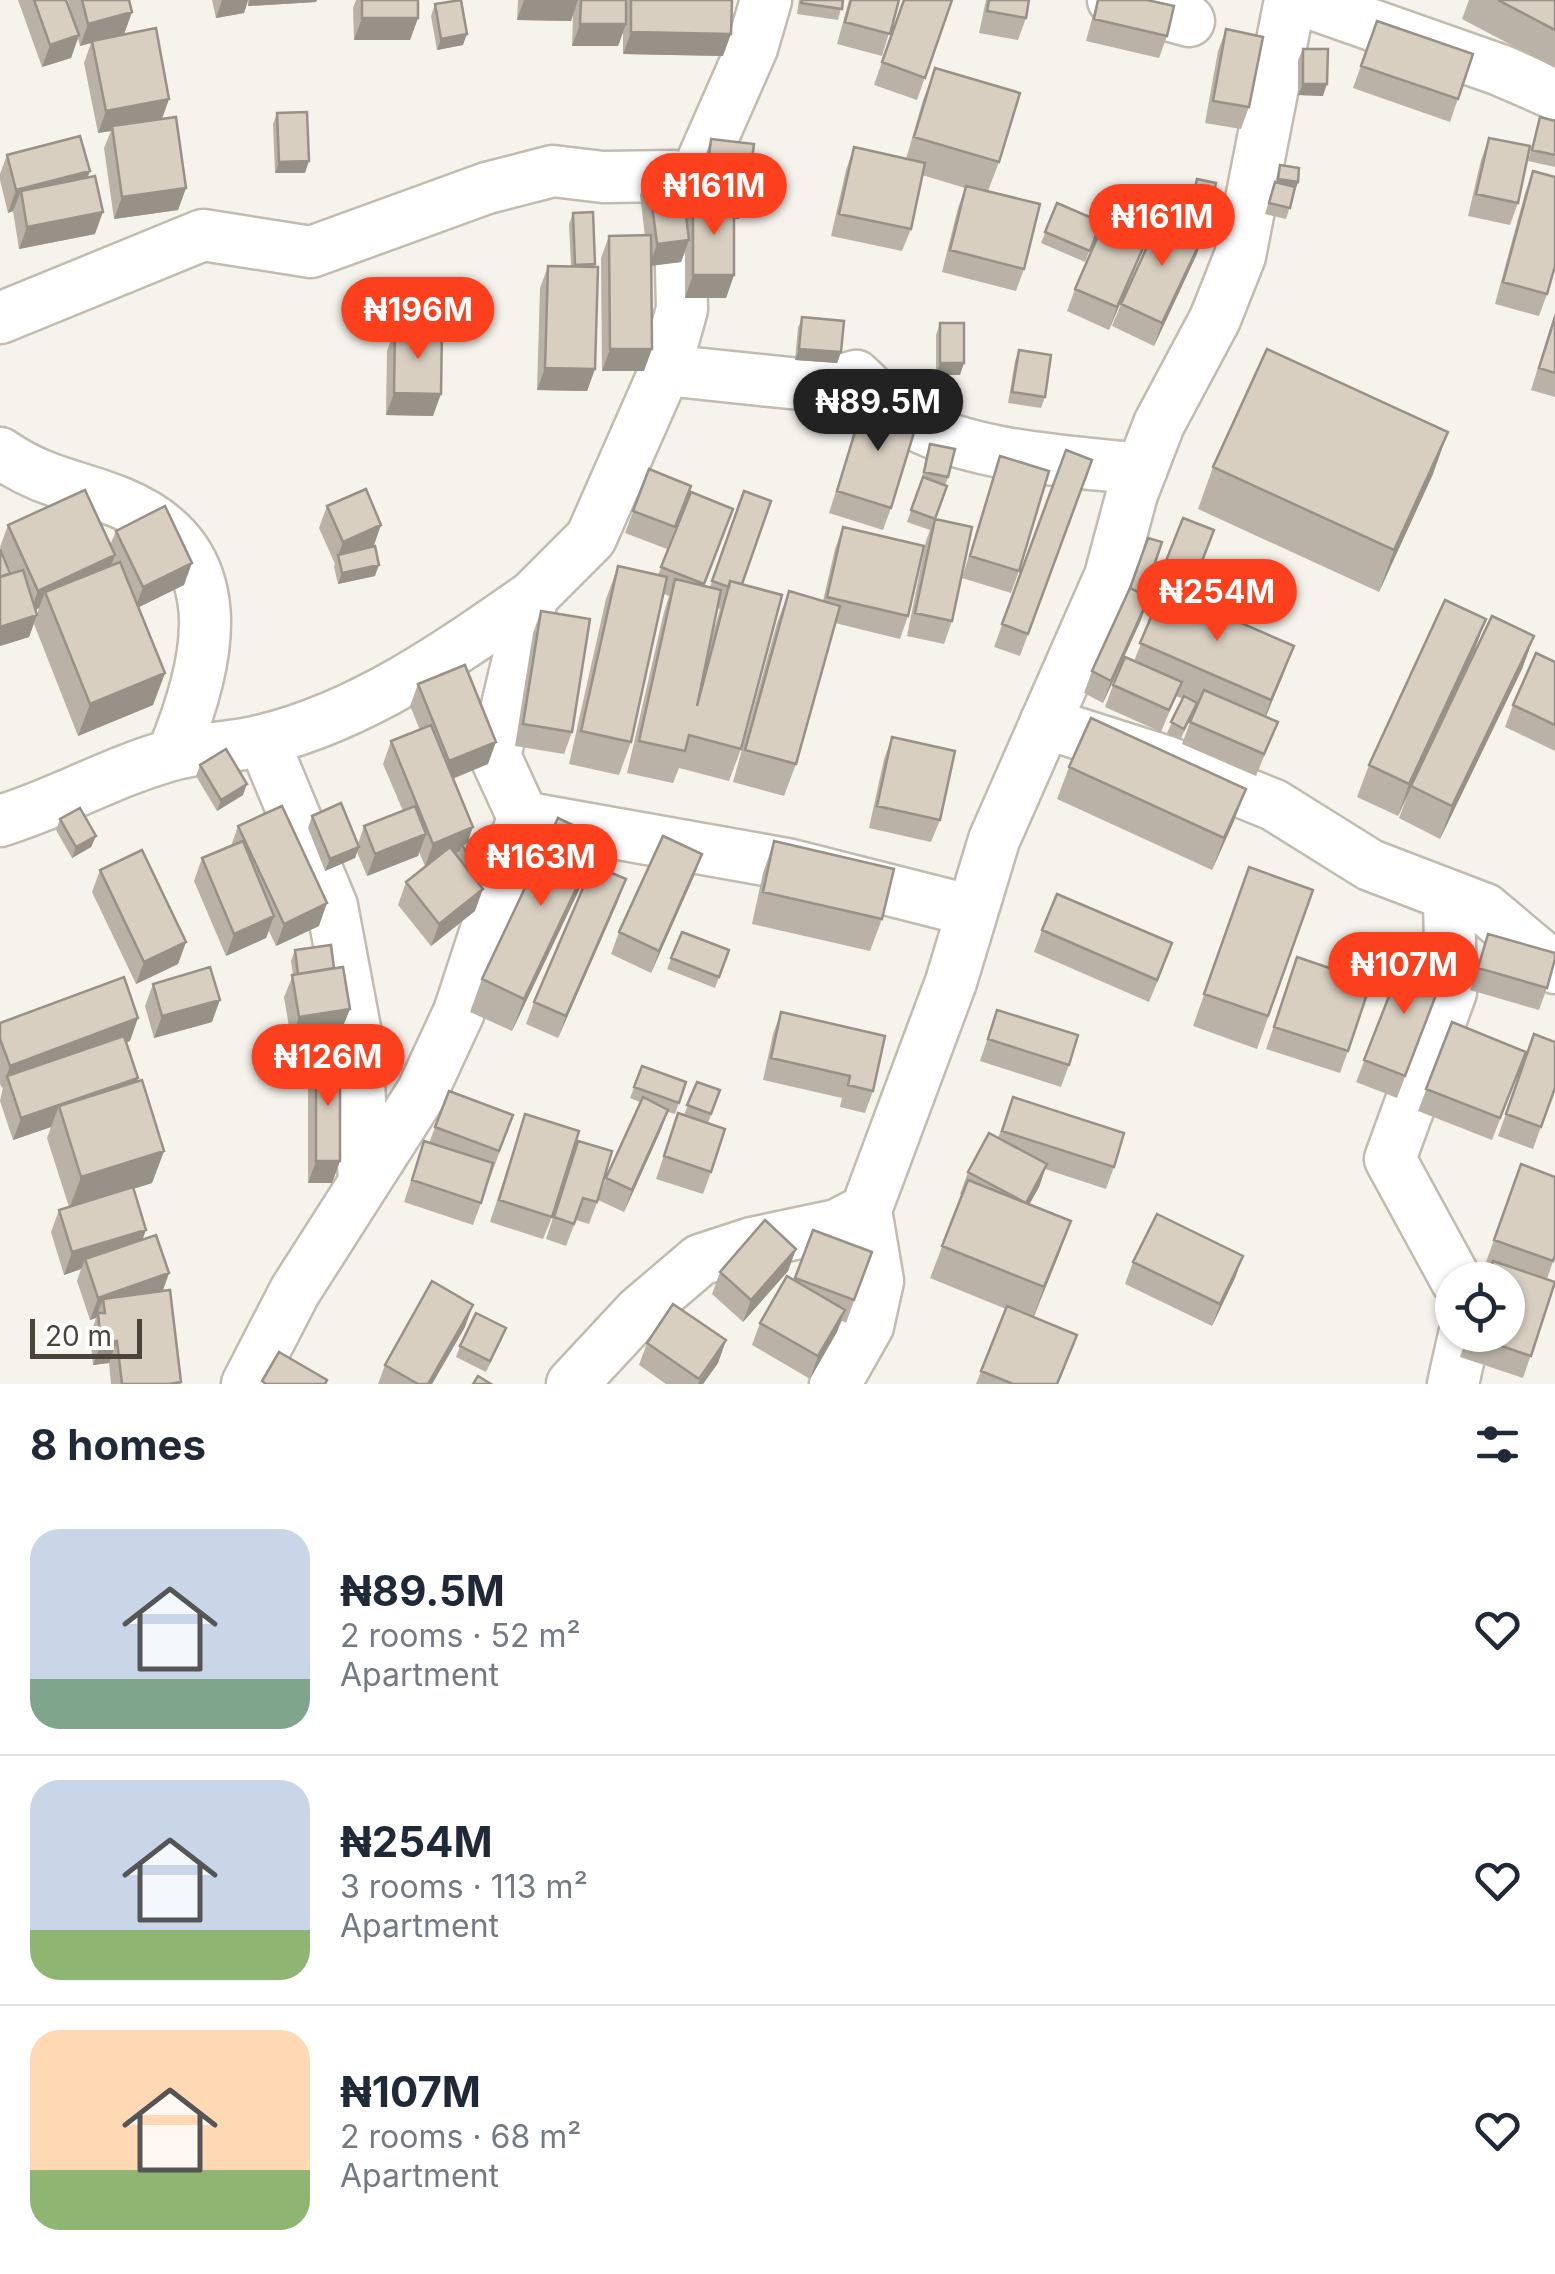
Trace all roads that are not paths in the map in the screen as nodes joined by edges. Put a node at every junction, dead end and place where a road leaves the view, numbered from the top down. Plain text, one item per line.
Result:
1 (766, 0) edge
2 (1113, 0) edge
3 (1290, 0) edge
4 (1301, 0) edge
5 (1189, 21) dead end
6 (1555, 94) edge
7 (680, 224) junction
8 (0, 318) edge
9 (666, 370) junction
10 (0, 453) edge
11 (1142, 469) junction
12 (533, 596) junction
13 (1045, 723) junction
14 (263, 740) junction
15 (172, 755) junction
16 (523, 817) junction
17 (0, 820) edge
18 (1449, 898) junction
19 (972, 911) junction
20 (1555, 968) edge
21 (364, 1184) junction
22 (866, 1210) junction
23 (1446, 1262) edge
24 (1460, 1352) edge
25 (247, 1384) edge
26 (572, 1384) edge
27 (835, 1384) edge
28 (1453, 1384) edge

1 - 7 street
2 - 5 street
3 - 11 street
4 - 6 street
7 - 8 street
7 - 9 street
9 - 11 street
9 - 12 street
10 - 15 street
11 - 13 street
12 - 14 street
12 - 16 street
13 - 18 street
13 - 19 street
14 - 15 street
14 - 21 street
15 - 17 street
16 - 19 street
16 - 21 street
18 - 20 street
18 - 23 street
19 - 22 street
21 - 25 street
22 - 26 street
22 - 27 street
24 - 28 street

